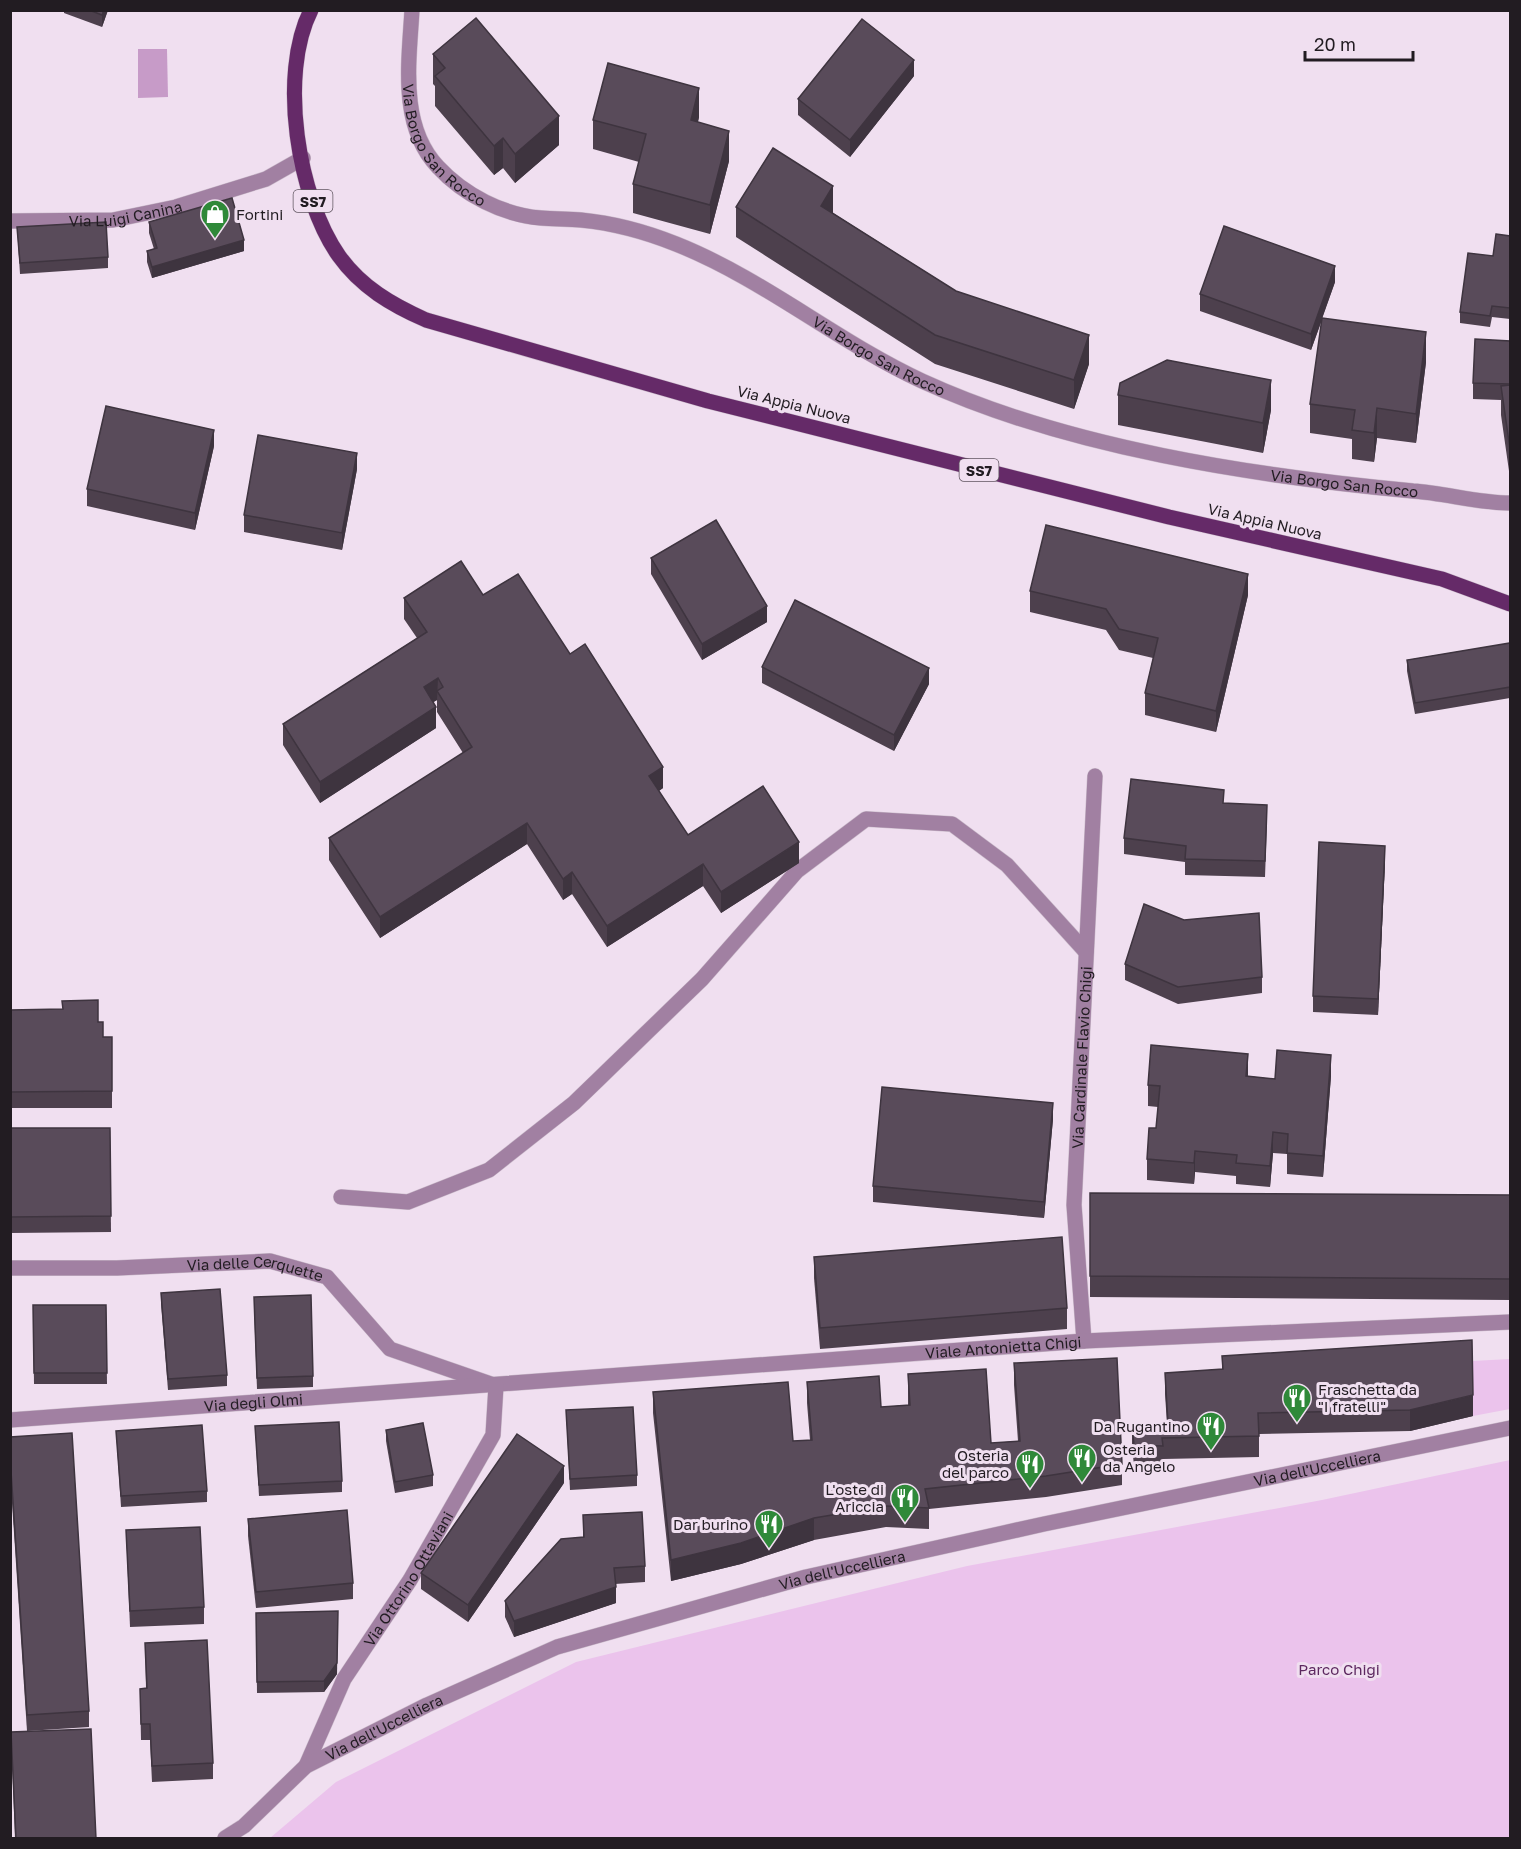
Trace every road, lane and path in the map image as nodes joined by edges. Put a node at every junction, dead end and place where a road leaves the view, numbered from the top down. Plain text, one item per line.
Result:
1 (311, 10) edge
2 (412, 10) edge
3 (303, 158) junction
4 (10, 221) edge
5 (1510, 503) edge
6 (1510, 604) edge
7 (1095, 776) dead end
8 (1086, 952) junction
9 (341, 1197) dead end
10 (10, 1268) edge
11 (1510, 1322) edge
12 (1084, 1341) junction
13 (496, 1386) junction
14 (10, 1420) edge
15 (1510, 1428) edge
16 (306, 1766) junction
17 (225, 1839) edge

1 - 3 main road, Via Appia Nuova / SS7
2 - 5 street, Via Borgo San Rocco
3 - 4 street, Via Luigi Canina
3 - 6 main road, Via Appia Nuova / SS7
7 - 8 street, Via Cardinale Flavio Chigi
8 - 9 street
8 - 12 street, Via Cardinale Flavio Chigi
10 - 13 street, Via delle Cerquette
11 - 12 street, Viale Antonietta Chigi
12 - 13 street, Viale Antonietta Chigi
13 - 14 street, Via degli Olmi
13 - 16 street, Via Ottorino Ottaviani
15 - 16 street, Via dell'Uccelliera
16 - 17 street, Via dell'Uccelliera

